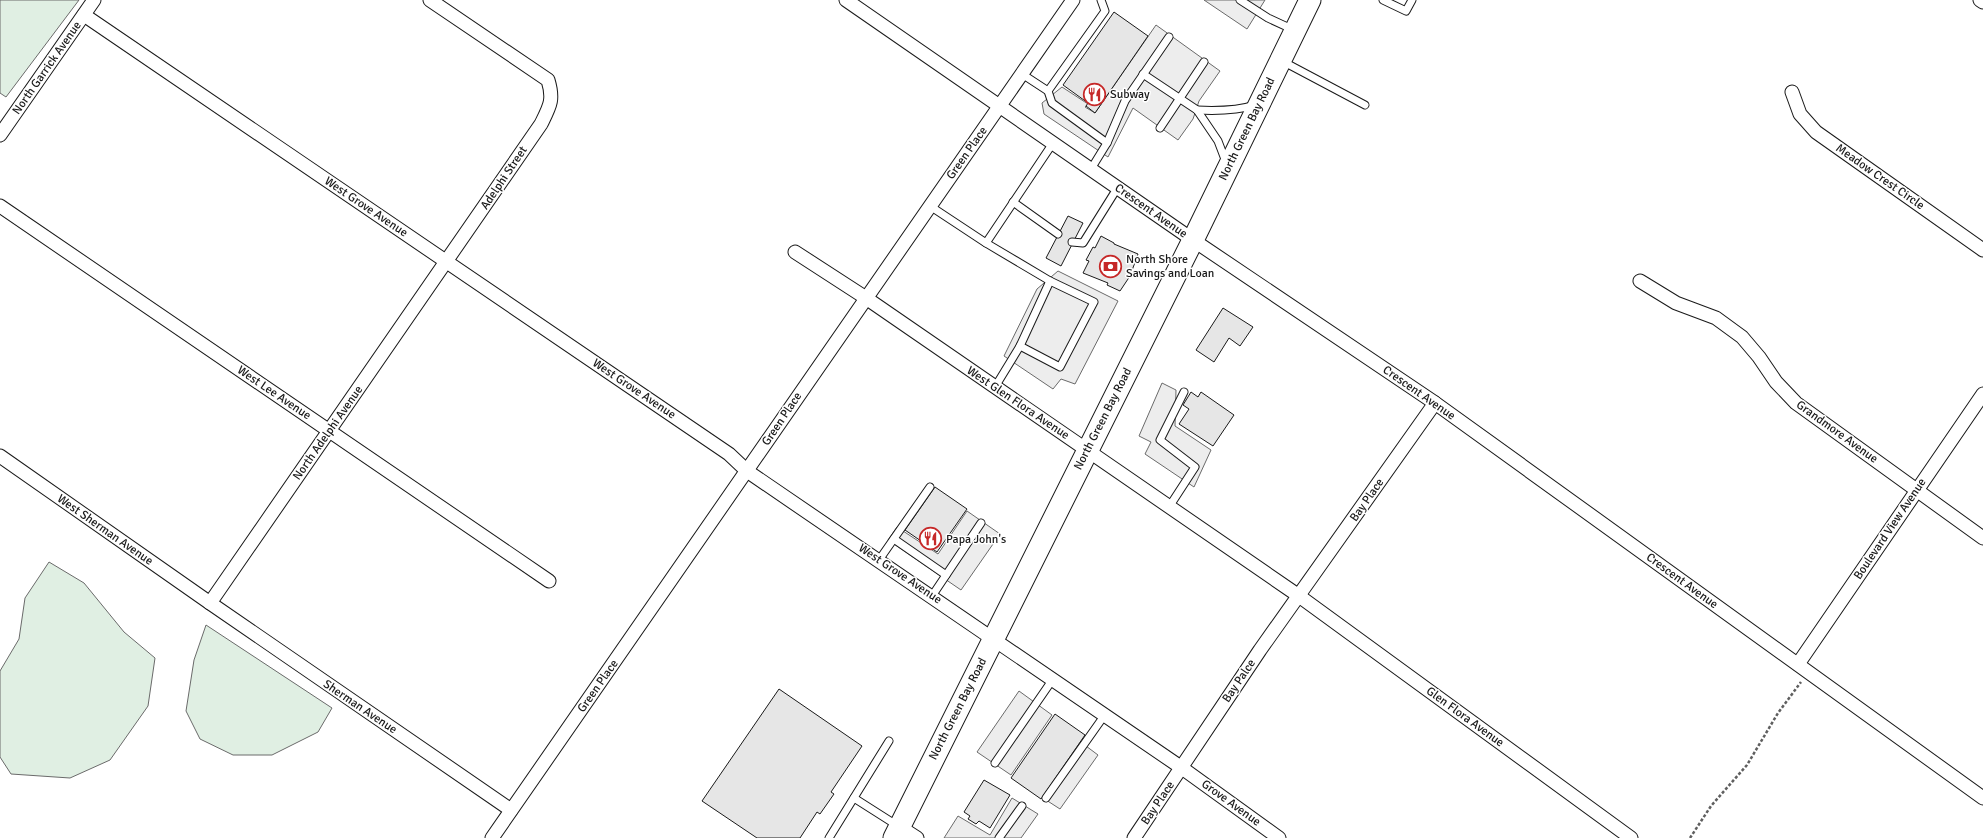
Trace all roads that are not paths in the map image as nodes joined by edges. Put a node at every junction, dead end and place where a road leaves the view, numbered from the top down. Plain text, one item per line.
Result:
1 (94, 0) edge
2 (430, 0) edge
3 (846, 0) edge
4 (1073, 0) edge
5 (1101, 0) edge
6 (1240, 0) edge
7 (1310, 0) edge
8 (1383, 0) edge
9 (1412, 0) edge
10 (1980, 0) edge
11 (1983, 2) edge
12 (84, 15) junction
13 (1296, 30) junction
14 (1169, 37) dead end
15 (1281, 60) junction
16 (1204, 62) dead end
17 (1022, 74) junction
18 (1144, 74) junction
19 (1048, 91) junction
20 (1792, 92) dead end
21 (1180, 98) junction
22 (1260, 104) junction
23 (1365, 105) dead end
24 (999, 106) junction
25 (1197, 110) junction
26 (1160, 128) dead end
27 (0, 135) edge
28 (1053, 143) junction
29 (1107, 143) junction
30 (1228, 168) junction
31 (1091, 169) junction
32 (1118, 187) junction
33 (1012, 202) junction
34 (0, 206) edge
35 (930, 206) junction
36 (1058, 234) dead end
37 (1193, 240) junction
38 (1072, 242) dead end
39 (986, 243) junction
40 (1983, 250) edge
41 (795, 252) dead end
42 (446, 261) junction
43 (1050, 280) junction
44 (1640, 281) dead end
45 (866, 298) junction
46 (1020, 346) junction
47 (995, 387) junction
48 (1184, 392) dead end
49 (1983, 394) edge
50 (1435, 404) junction
51 (330, 431) junction
52 (1088, 451) junction
53 (0, 456) edge
54 (747, 471) junction
55 (930, 487) dead end
56 (1917, 490) junction
57 (1169, 507) junction
58 (981, 523) dead end
59 (1983, 538) edge
60 (894, 539) junction
61 (879, 560) junction
62 (946, 575) junction
63 (549, 581) dead end
64 (932, 596) junction
65 (1299, 596) junction
66 (210, 603) junction
67 (994, 639) junction
68 (1798, 664) junction
69 (1053, 679) junction
70 (1104, 716) junction
71 (889, 741) dead end
72 (995, 764) dead end
73 (1182, 768) junction
74 (854, 798) junction
75 (1046, 798) dead end
76 (1983, 798) edge
77 (1022, 806) dead end
78 (511, 810) junction
79 (897, 832) edge
80 (492, 838) edge
81 (829, 838) edge
82 (917, 838) edge
83 (999, 838) edge
84 (1134, 838) edge
85 (1279, 838) edge
86 (1631, 838) edge

1 - 12 street, North Garrick Avenue
2 - 42 street, Adelphi Street
3 - 24 street, Crescent Avenue
4 - 17 street, Green Place
5 - 19 lane
6 - 13 lane
7 - 13 main road, North Green Bay Road
8 - 9 lane
10 - 11 street
12 - 27 street, North Garrick Avenue
12 - 42 street, West Grove Avenue
13 - 15 main road, North Green Bay Road
14 - 18 lane
15 - 22 main road, North Green Bay Road
15 - 23 lane
16 - 21 lane
17 - 19 lane
17 - 24 street, Green Place
18 - 21 lane
18 - 29 lane
19 - 29 lane
20 - 40 street, Meadow Crest Circle
21 - 25 lane
21 - 26 lane
22 - 25 lane
22 - 30 main road, North Green Bay Road
24 - 28 street, Crescent Avenue
24 - 35 street, Green Place
25 - 30 lane
28 - 31 street, Crescent Avenue
28 - 33 lane
29 - 31 lane
30 - 37 main road, North Green Bay Road
31 - 32 street, Crescent Avenue
32 - 37 street, Crescent Avenue
32 - 38 lane
33 - 36 lane
33 - 39 lane
34 - 51 street, West Lee Avenue
35 - 39 lane
35 - 45 street, Green Place
37 - 50 street, Crescent Avenue
37 - 52 main road, North Green Bay Road
39 - 43 lane
41 - 45 street, West Glen Flora Avenue
42 - 51 street, North Adelphi Avenue
42 - 54 street, West Grove Avenue
43 - 46 lane
43 - 46 lane
44 - 56 street, Grandmore Avenue
45 - 47 street, West Glen Flora Avenue
45 - 54 street, Green Place
46 - 47 lane
47 - 52 street, West Glen Flora Avenue
48 - 57 lane
49 - 56 street, Boulevard View Avenue
50 - 65 street, Bay Place
50 - 68 street, Crescent Avenue
51 - 63 street, West Lee Avenue
51 - 66 street, North Adelphi Avenue
52 - 57 street, West Glen Flora Avenue
52 - 67 main road, North Green Bay Road
53 - 66 street, West Sherman Avenue
54 - 61 street, West Grove Avenue
54 - 78 street, Green Place
55 - 60 lane
56 - 59 street, Grandmore Avenue
56 - 68 street, Boulevard View Avenue
57 - 65 street, West Glen Flora Avenue
58 - 62 lane
60 - 61 lane
60 - 62 lane
61 - 64 street, West Grove Avenue
62 - 64 lane
64 - 67 street, West Grove Avenue
65 - 73 street, Bay Palce
65 - 86 street, Glen Flora Avenue
66 - 78 street, Sherman Avenue
67 - 69 street, West Grove Avenue
67 - 79 main road, North Green Bay Road
68 - 76 street, Crescent Avenue
69 - 70 street, West Grove Avenue
69 - 72 lane
70 - 73 street, West Grove Avenue
70 - 75 lane
71 - 74 lane
73 - 84 street, Bay Place
73 - 85 street, Grove Avenue
74 - 79 lane
74 - 81 lane
77 - 83 lane
78 - 80 street, Green Place
79 - 82 street

